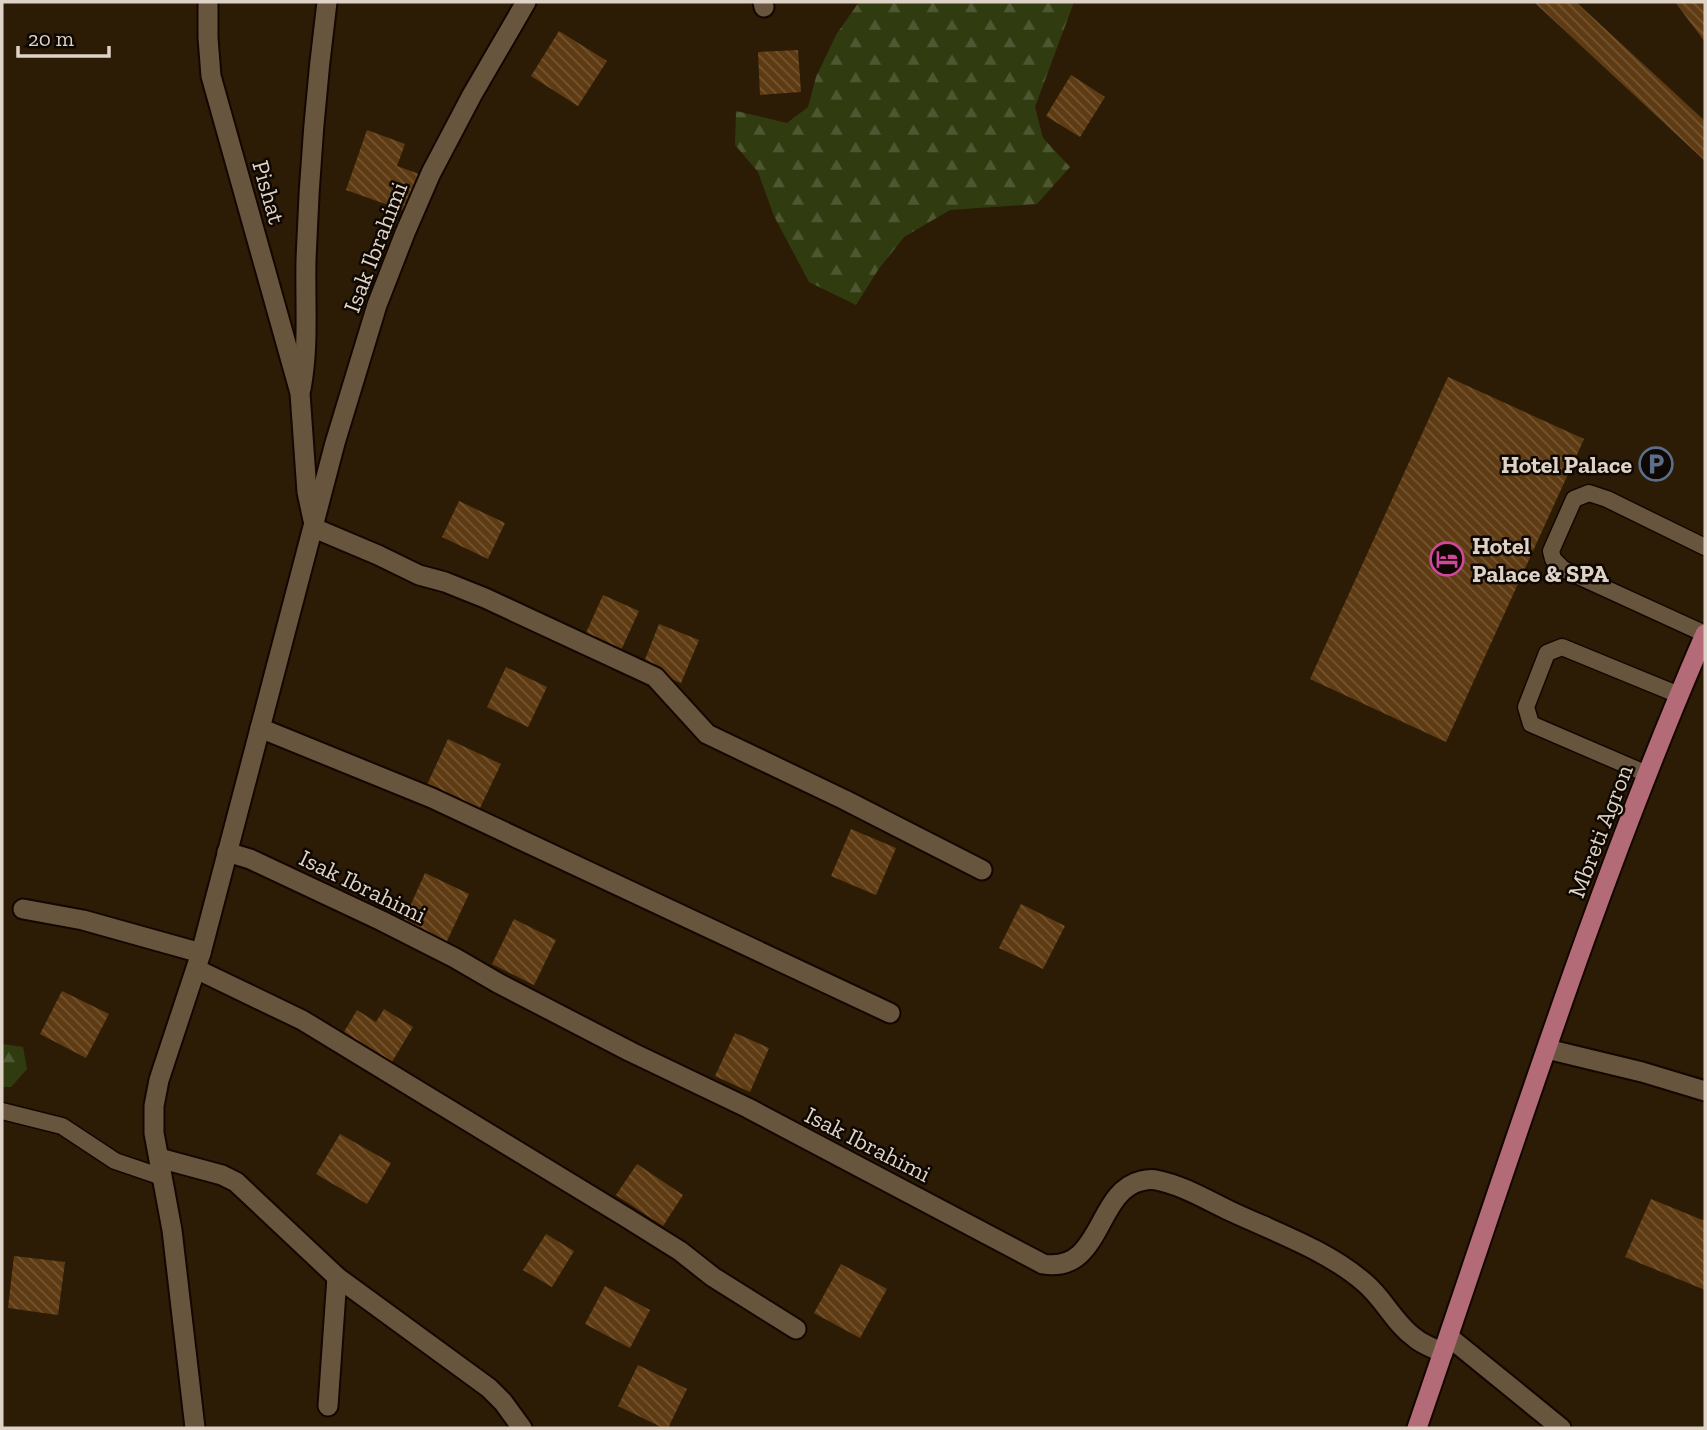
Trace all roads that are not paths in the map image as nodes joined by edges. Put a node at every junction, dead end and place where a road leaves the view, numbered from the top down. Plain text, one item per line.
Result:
1 (208, 2) edge
2 (327, 2) edge
3 (526, 2) edge
4 (300, 393) junction
5 (314, 528) junction
6 (1705, 547) edge
7 (1705, 634) edge
8 (1679, 695) junction
9 (260, 728) junction
10 (1647, 774) junction
11 (227, 852) junction
12 (982, 870) dead end
13 (23, 909) dead end
14 (199, 961) junction
15 (890, 1013) dead end
16 (1547, 1049) junction
17 (1705, 1091) edge
18 (2, 1111) edge
19 (160, 1167) junction
20 (337, 1277) junction
21 (796, 1329) dead end
22 (1446, 1345) junction
23 (328, 1406) dead end
24 (195, 1428) edge
25 (522, 1428) edge
26 (1417, 1428) edge
27 (1561, 1428) edge

1 - 4 street, Pishat
2 - 4 street, Pishat
3 - 5 street, Isak Ibrahimi
4 - 5 street, Pishat
5 - 9 street, Isak Ibrahimi
5 - 12 street
6 - 7 lane
7 - 8 main road, Mbreti Agron
8 - 10 main road, Mbreti Agron
8 - 10 lane
9 - 11 street, Isak Ibrahimi
9 - 15 street
10 - 16 main road, Mbreti Agron
11 - 14 street, Isak Ibrahimi
11 - 22 street, Isak Ibrahimi
13 - 14 street
14 - 19 street, Isak Ibrahimi
14 - 21 street
16 - 17 street
16 - 22 main road, Mbreti Agron
18 - 19 lane
19 - 20 street
19 - 24 street, Isak Ibrahimi
20 - 23 street
20 - 25 street
22 - 26 main road, Mbreti Agron
22 - 27 street

